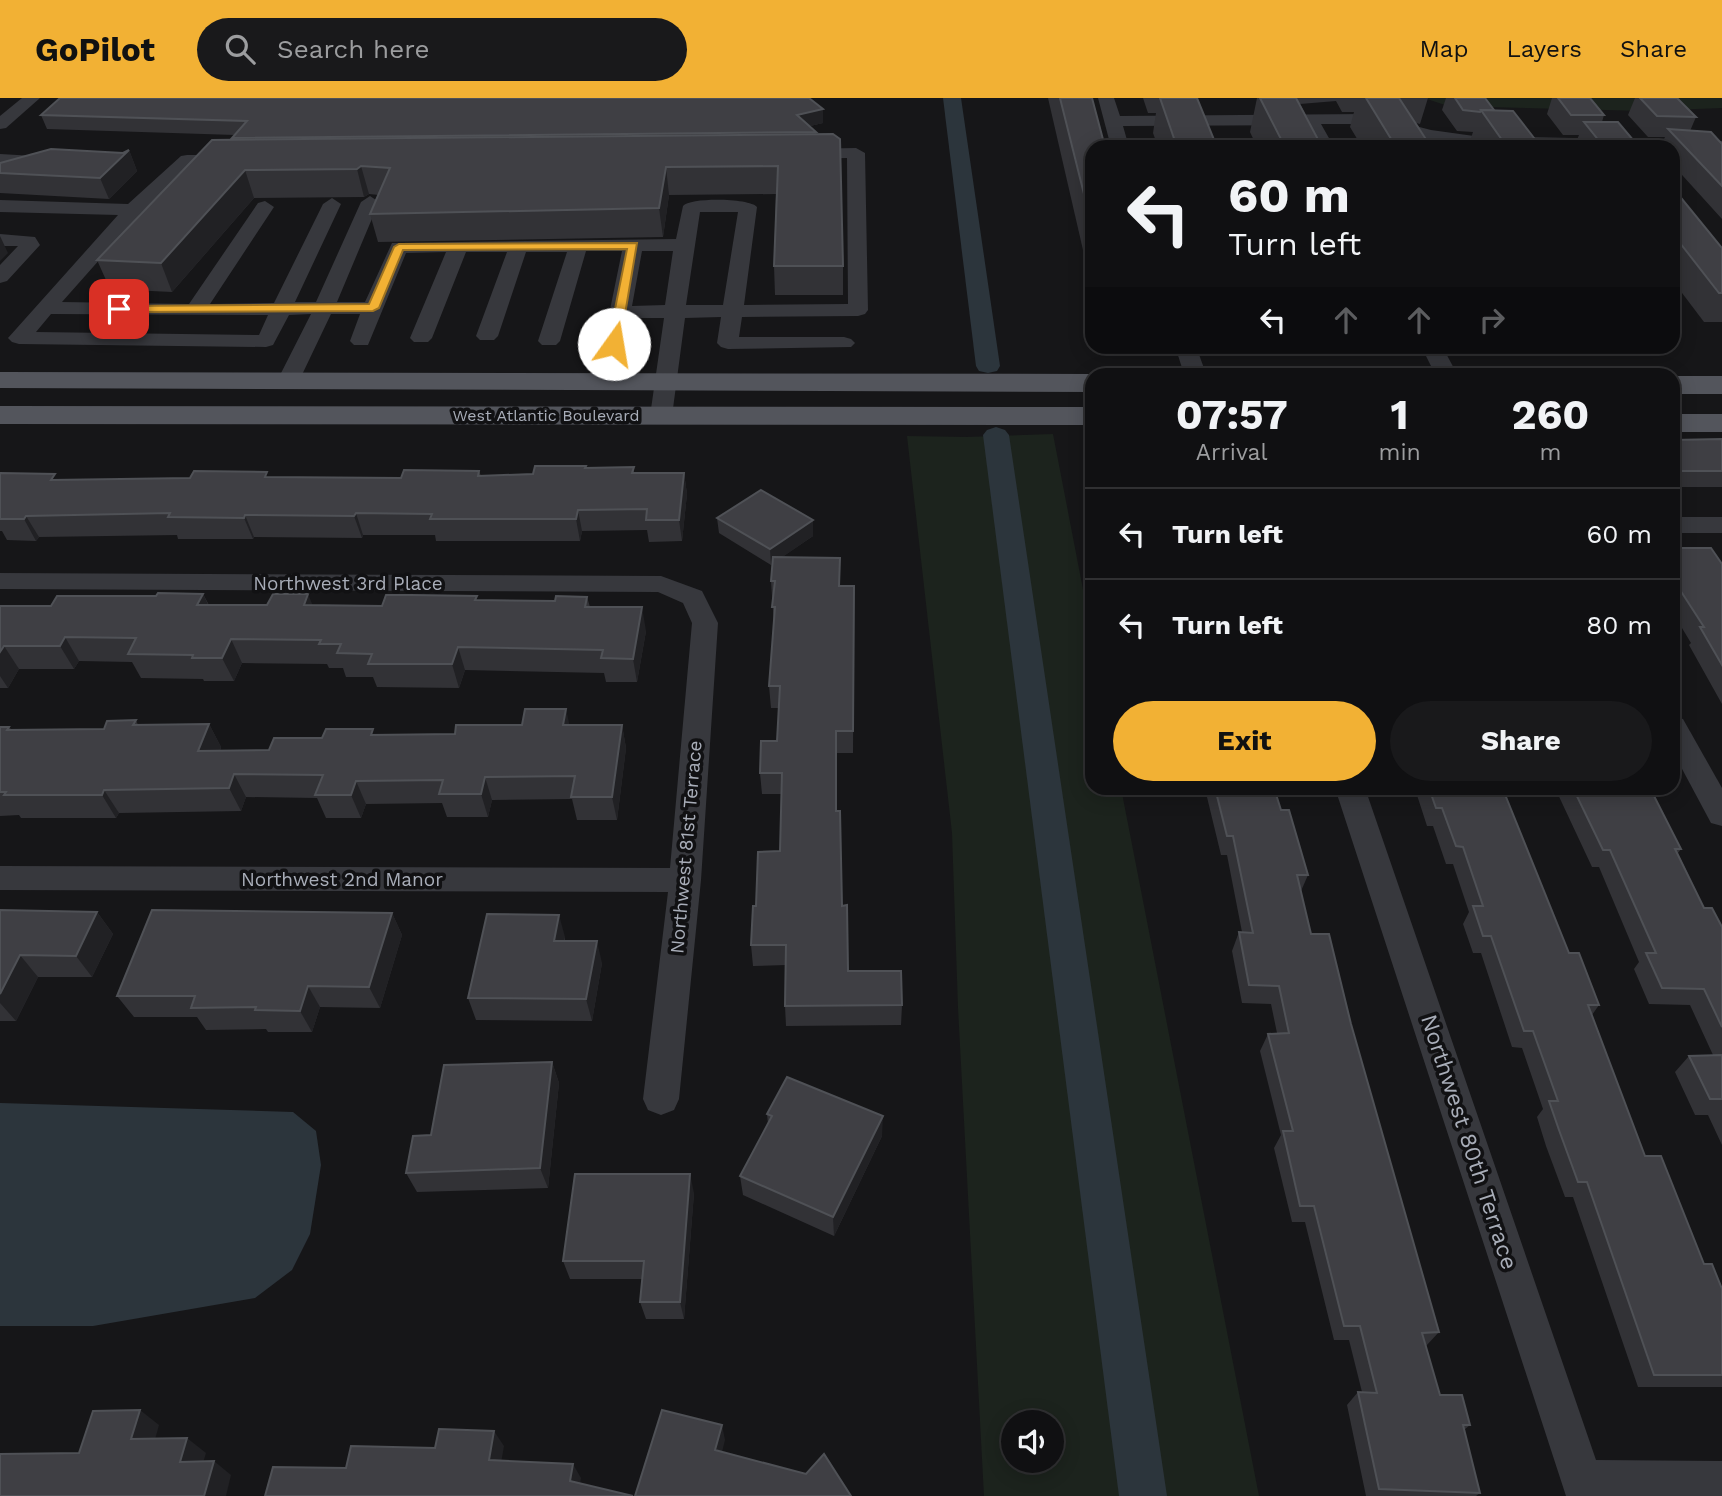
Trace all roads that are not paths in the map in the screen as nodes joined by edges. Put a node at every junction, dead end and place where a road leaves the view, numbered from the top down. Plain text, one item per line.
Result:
1 (32, 98) edge
2 (1105, 98) edge
3 (1330, 98) edge
4 (1357, 120) junction
5 (1112, 121) junction
6 (1311, 121) junction
7 (0, 124) edge
8 (1118, 140) edge
9 (1321, 140) edge
10 (1467, 140) edge
11 (1680, 146) edge
12 (1722, 146) edge
13 (786, 154) edge
14 (0, 159) edge
15 (257, 159) edge
16 (24, 161) junction
17 (64, 163) edge
18 (0, 180) edge
19 (370, 202) dead end
20 (332, 204) dead end
21 (0, 205) edge
22 (265, 207) dead end
23 (127, 216) junction
24 (0, 219) edge
25 (0, 240) edge
26 (684, 245) junction
27 (578, 246) junction
28 (633, 246) junction
29 (399, 247) junction
30 (458, 247) junction
31 (518, 247) junction
32 (350, 248) junction
33 (0, 277) edge
34 (44, 308) junction
35 (373, 308) junction
36 (324, 309) junction
37 (195, 310) junction
38 (281, 310) junction
39 (735, 310) junction
40 (621, 312) junction
41 (673, 312) junction
42 (488, 336) dead end
43 (421, 338) dead end
44 (361, 341) dead end
45 (549, 341) dead end
46 (844, 343) dead end
47 (614, 344) dead end
48 (0, 380) edge
49 (288, 381) junction
50 (667, 382) junction
51 (1080, 383) edge
52 (1722, 385) edge
53 (1680, 386) edge
54 (0, 415) edge
55 (661, 416) junction
56 (1084, 416) edge
57 (1680, 423) edge
58 (1722, 423) edge
59 (1680, 525) edge
60 (1722, 525) edge
61 (0, 581) edge
62 (693, 597) joint
63 (1680, 739) edge
64 (1352, 795) edge
65 (1722, 815) edge
66 (0, 878) edge
67 (685, 880) junction
68 (661, 1099) dead end
69 (1722, 1482) edge
70 (1584, 1489) edge

1 - 7 street
2 - 5 street
3 - 4 street
4 - 6 street
4 - 10 street
5 - 6 street
5 - 8 street
6 - 9 street
11 - 12 street
13 - 39 street
14 - 16 street
15 - 23 street
16 - 17 street
16 - 18 street
19 - 32 street
20 - 38 street
21 - 23 street
22 - 37 street
23 - 24 street
23 - 34 street
25 - 33 street
26 - 28 street
26 - 39 street
26 - 41 street
27 - 28 street
27 - 31 street
27 - 45 street
28 - 40 street
29 - 30 street
29 - 32 street
29 - 35 street
30 - 31 street
30 - 43 street
31 - 42 street
32 - 36 street
34 - 37 street
34 - 38 street
35 - 36 street
35 - 44 street
36 - 38 street
36 - 49 street
37 - 38 street
39 - 41 street
39 - 46 street
40 - 41 street
40 - 47 street
41 - 50 street
48 - 49 main road, West Atlantic Boulevard
49 - 50 main road, West Atlantic Boulevard
50 - 51 main road, West Atlantic Boulevard
50 - 55 street
52 - 53 main road
54 - 55 main road, West Atlantic Boulevard
55 - 56 main road, West Atlantic Boulevard
57 - 58 main road
59 - 60 street
61 - 62 street, Northwest 3rd Place
62 - 67 street, Northwest 81st Terrace
63 - 65 street
64 - 70 street, Northwest 80th Terrace
66 - 67 street, Northwest 2nd Manor
67 - 68 street, Northwest 81st Terrace
69 - 70 street

